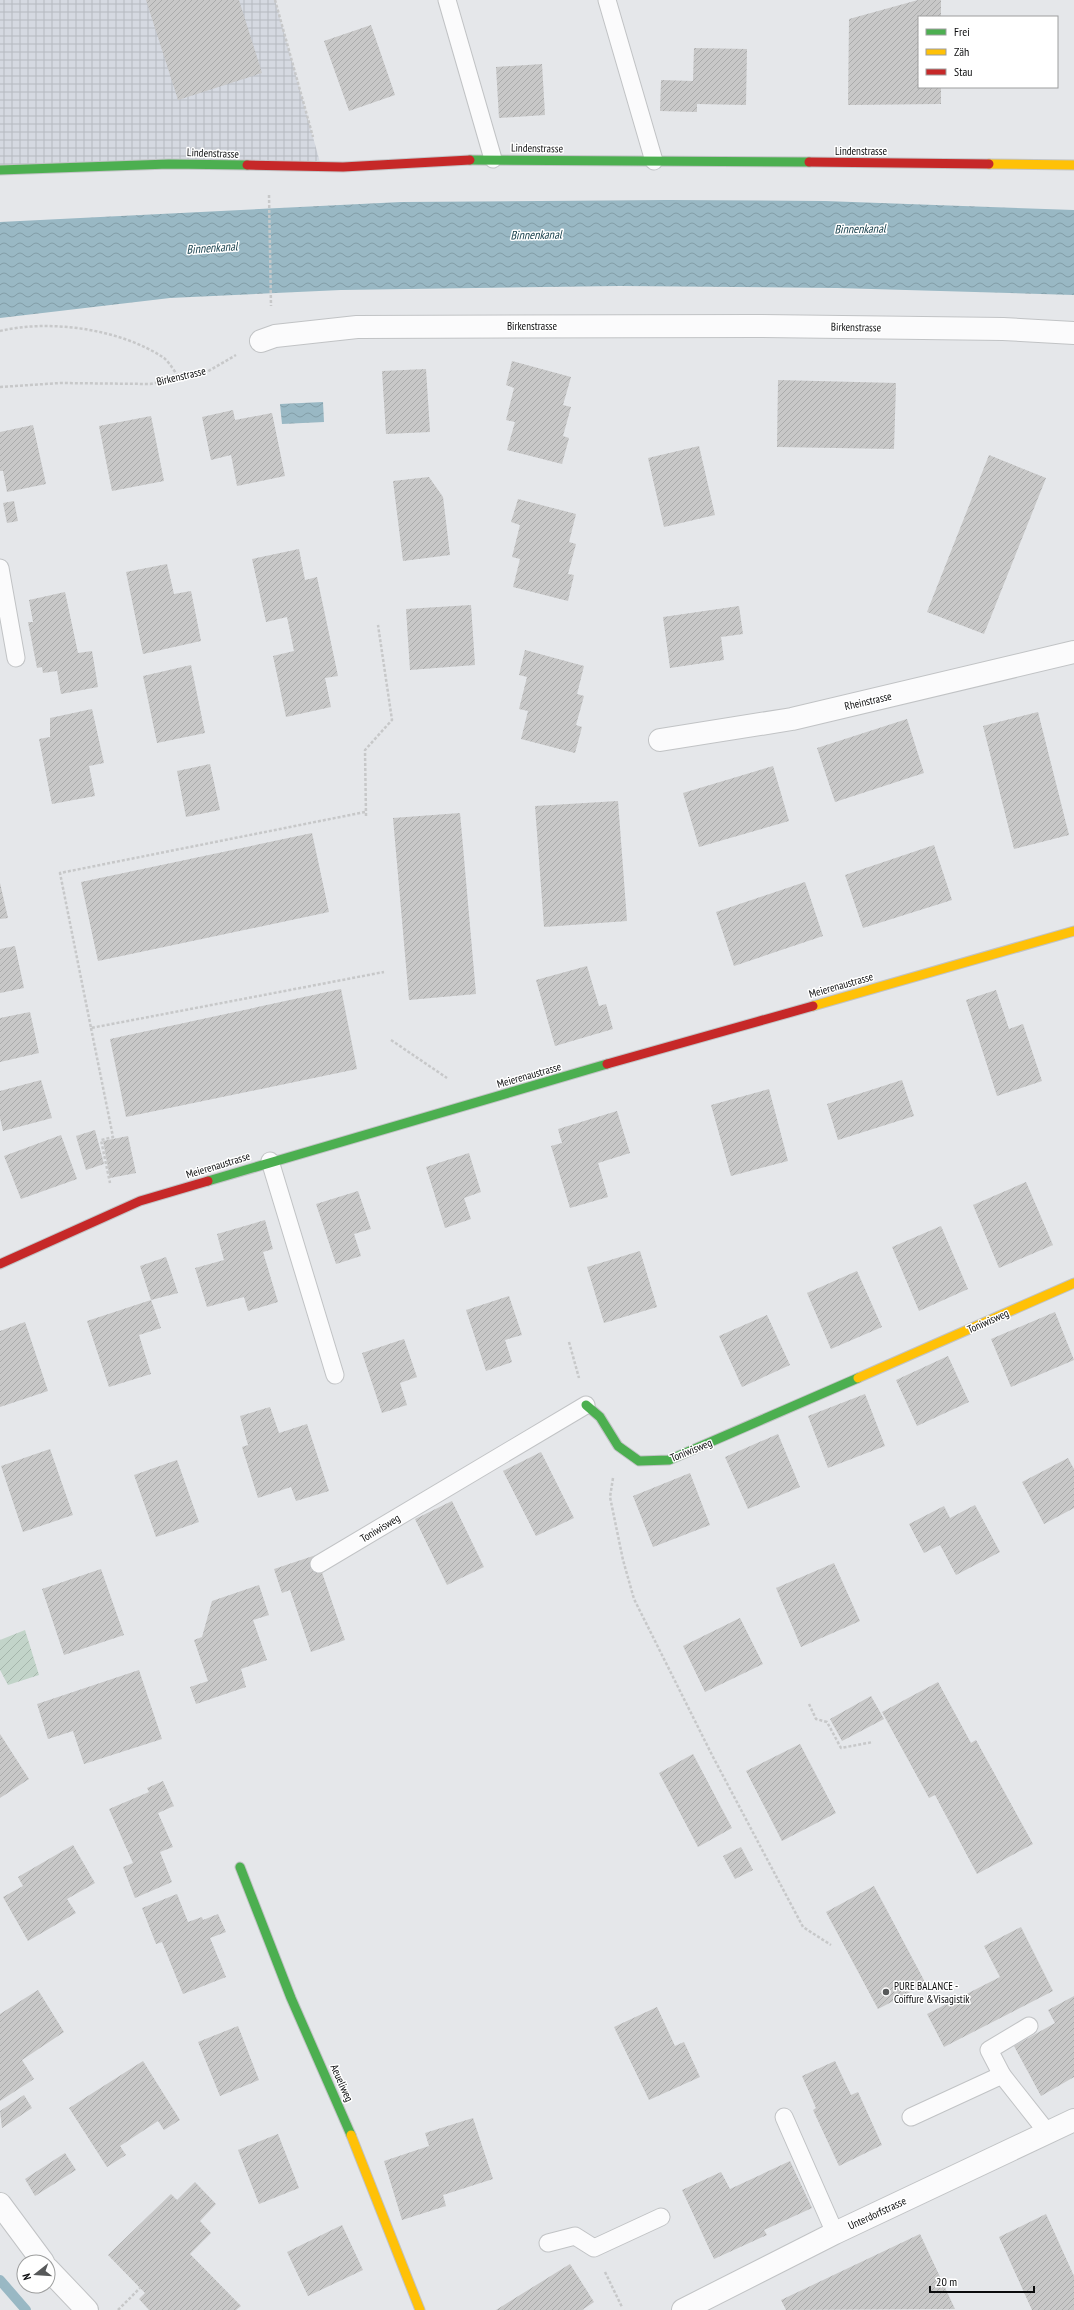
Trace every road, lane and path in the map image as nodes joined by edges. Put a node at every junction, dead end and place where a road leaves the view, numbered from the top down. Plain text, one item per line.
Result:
1 (275, 0) edge
2 (447, 0) edge
3 (607, 0) edge
4 (493, 159) junction
5 (654, 161) junction
6 (1074, 164) edge
7 (321, 166) junction
8 (0, 170) edge
9 (269, 193) dead end
10 (271, 304) dead end
11 (0, 331) edge
12 (1074, 333) edge
13 (261, 341) joint
14 (179, 378) junction
15 (0, 387) edge
16 (0, 568) edge
17 (378, 625) dead end
18 (1074, 652) edge
19 (16, 658) dead end
20 (660, 740) dead end
21 (366, 812) junction
22 (366, 816) dead end
23 (1074, 931) edge
24 (384, 972) dead end
25 (91, 1028) junction
26 (391, 1040) dead end
27 (481, 1101) junction
28 (270, 1162) junction
29 (132, 1204) junction
30 (0, 1264) edge
31 (1074, 1283) edge
32 (569, 1342) dead end
33 (335, 1375) dead end
34 (586, 1405) junction
35 (618, 1446) junction
36 (319, 1564) dead end
37 (809, 1704) dead end
38 (873, 1742) dead end
39 (240, 1867) dead end
40 (831, 1945) dead end
41 (1030, 2026) dead end
42 (1002, 2075) junction
43 (911, 2117) dead end
44 (784, 2118) dead end
45 (1074, 2120) edge
46 (1047, 2132) junction
47 (0, 2204) edge
48 (661, 2217) dead end
49 (834, 2233) junction
50 (548, 2243) dead end
51 (594, 2248) junction
52 (37, 2254) edge
53 (56, 2277) edge
54 (140, 2288) dead end
55 (622, 2307) dead end
56 (87, 2310) edge
57 (118, 2310) edge
58 (420, 2310) edge
59 (683, 2310) edge

1 - 7 path
2 - 4 lane
3 - 5 lane
4 - 5 street, Lindenstrasse
4 - 7 street, Lindenstrasse
5 - 6 street, Lindenstrasse
7 - 8 street, Lindenstrasse
9 - 10 path
11 - 14 path
12 - 13 street, Birkenstrasse
13 - 14 path, Birkenstrasse
14 - 15 path, Birkenstrasse
16 - 19 lane
17 - 21 path
18 - 20 street, Rheinstrasse
21 - 22 path
21 - 25 path
23 - 27 street, Meierenaustrasse
24 - 25 path
25 - 29 path
26 - 27 path
27 - 28 street, Meierenaustrasse
28 - 29 street, Meierenaustrasse
28 - 33 lane
29 - 30 street, Meierenaustrasse
31 - 35 street, Toniwisweg
32 - 34 path
34 - 35 street, Toniwisweg
34 - 36 lane, Toniwisweg
35 - 40 path
37 - 38 path
39 - 58 street, Aeueliweg
41 - 42 lane
42 - 43 lane
42 - 46 lane
44 - 49 lane
45 - 46 street, Unterdorfstrasse
46 - 49 street, Unterdorfstrasse
47 - 52 street
48 - 51 lane
49 - 59 street, Unterdorfstrasse
50 - 51 lane
51 - 55 path
53 - 56 street
54 - 57 path

